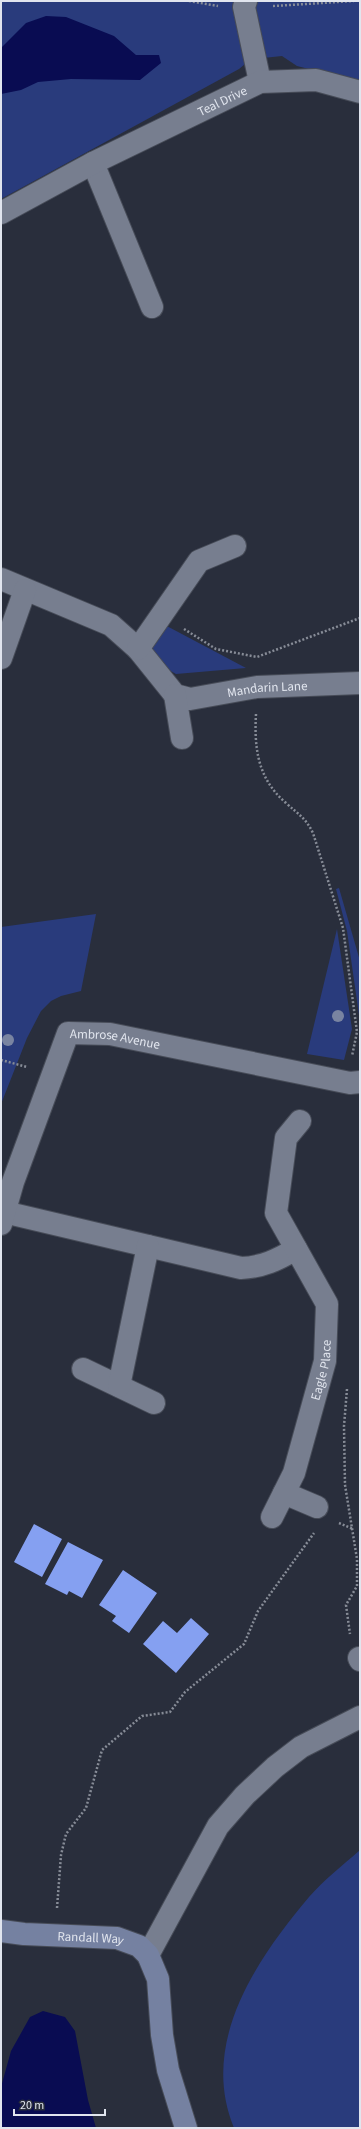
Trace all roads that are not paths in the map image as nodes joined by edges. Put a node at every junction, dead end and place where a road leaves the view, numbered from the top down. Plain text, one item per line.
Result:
1 (246, 1) edge
2 (260, 82) junction
3 (360, 92) edge
4 (93, 163) junction
5 (1, 212) edge
6 (152, 307) dead end
7 (235, 546) dead end
8 (1, 579) edge
9 (25, 590) junction
10 (138, 649) junction
11 (1, 658) edge
12 (360, 684) edge
13 (175, 695) junction
14 (182, 738) dead end
15 (355, 1082) edge
16 (300, 1121) dead end
17 (2, 1218) edge
18 (148, 1246) junction
19 (296, 1249) junction
20 (83, 1369) dead end
21 (119, 1386) junction
22 (154, 1403) dead end
23 (284, 1493) junction
24 (324, 1513) road end
25 (272, 1517) dead end
26 (360, 1717) edge
27 (1, 1931) edge
28 (148, 1955) junction
29 (186, 2128) edge

1 - 2 street
2 - 3 street, Teal Drive
2 - 4 street, Teal Drive
4 - 5 street, Teal Drive
4 - 6 street
7 - 10 street
8 - 9 street
9 - 10 street
9 - 11 street
10 - 13 street
12 - 13 street, Mandarin Lane
13 - 14 street
15 - 17 street, Ambrose Avenue
16 - 19 street, Eagle Place
17 - 18 street
18 - 19 street
18 - 21 street
19 - 23 street, Eagle Place
20 - 21 street
21 - 22 street
23 - 24 street
23 - 25 street, Eagle Place
26 - 28 street
27 - 28 street, Randall Way
28 - 29 street

